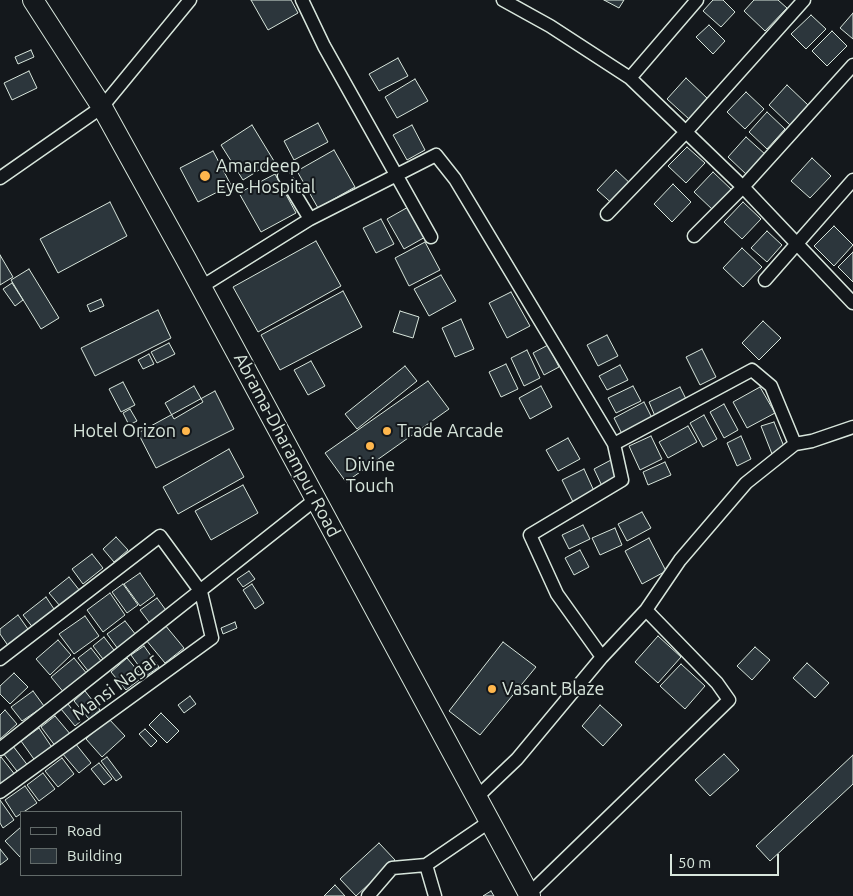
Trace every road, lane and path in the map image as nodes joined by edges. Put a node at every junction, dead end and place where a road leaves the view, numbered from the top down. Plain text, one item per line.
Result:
1 (33, 0) edge
2 (190, 0) edge
3 (302, 0) edge
4 (503, 0) edge
5 (697, 0) edge
6 (804, 0) edge
7 (853, 65) edge
8 (630, 78) junction
9 (102, 107) junction
10 (685, 133) junction
11 (396, 174) junction
12 (284, 176) dead end
13 (0, 178) edge
14 (853, 180) edge
15 (743, 188) junction
16 (607, 214) dead end
17 (310, 219) junction
18 (694, 236) dead end
19 (430, 237) dead end
20 (796, 244) junction
21 (765, 280) dead end
22 (201, 286) junction
23 (853, 303) edge
24 (853, 427) edge
25 (614, 444) junction
26 (795, 444) junction
27 (316, 499) junction
28 (201, 592) junction
29 (646, 610) junction
30 (602, 657) junction
31 (0, 659) edge
32 (0, 749) edge
33 (0, 792) edge
34 (476, 798) junction
35 (489, 822) junction
36 (426, 865) junction
37 (530, 895) edge
38 (368, 896) edge
39 (435, 896) edge

1 - 9 main road, Abrama-Dharampur Road
2 - 9 street
3 - 11 street
4 - 8 street
5 - 8 street
6 - 10 street
7 - 15 street
8 - 10 street
9 - 13 street
9 - 22 main road, Abrama-Dharampur Road
10 - 15 street
10 - 16 street
11 - 17 street
11 - 19 street
11 - 25 street
12 - 17 street
14 - 20 street
15 - 18 street
15 - 20 street
17 - 22 street
20 - 21 street
20 - 23 street
22 - 27 main road, Abrama-Dharampur Road
24 - 26 street
25 - 26 street
25 - 30 street
26 - 29 street
27 - 28 street, Mansi Nagar
27 - 34 main road, Abrama-Dharampur Road
28 - 31 street, Mansi Nagar
28 - 32 street, Mansi Nagar
28 - 33 street, Mansi Nagar
29 - 30 street
29 - 37 street
30 - 34 street
34 - 35 main road, Abrama-Dharampur Road
35 - 36 street
35 - 37 main road, Abrama-Dharampur Road
36 - 38 street
36 - 39 street

